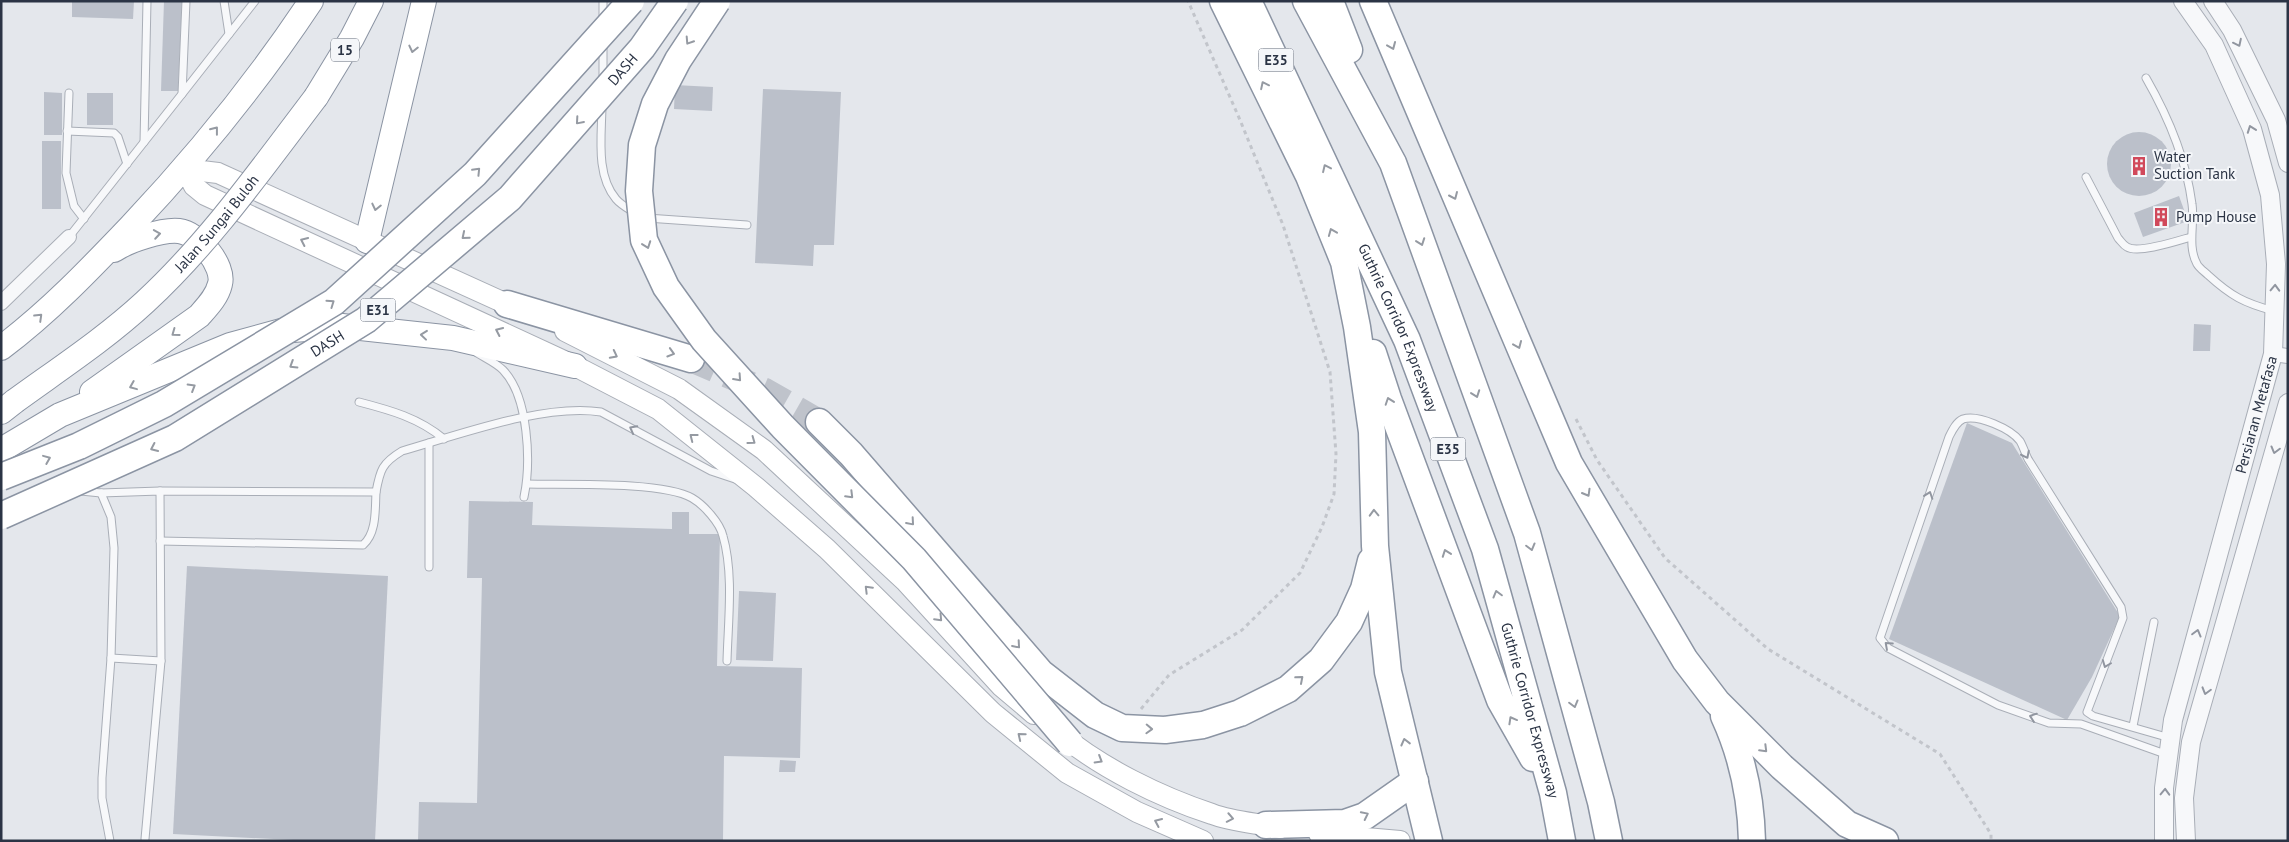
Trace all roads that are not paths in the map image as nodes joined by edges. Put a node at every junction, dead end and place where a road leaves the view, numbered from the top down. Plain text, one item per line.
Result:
1 (147, 1) edge
2 (186, 1) edge
3 (224, 1) edge
4 (255, 1) edge
5 (311, 1) edge
6 (371, 1) edge
7 (424, 1) edge
8 (603, 1) edge
9 (631, 1) edge
10 (675, 1) edge
11 (717, 1) edge
12 (1223, 1) edge
13 (1248, 1) edge
14 (1306, 1) edge
15 (1330, 1) edge
16 (1373, 1) edge
17 (2184, 1) edge
18 (2213, 1) edge
19 (229, 34) junction
20 (2146, 78) dead end
21 (69, 93) dead end
22 (182, 94) junction
23 (67, 131) junction
24 (144, 143) junction
25 (2288, 162) edge
26 (1392, 163) junction
27 (127, 164) junction
28 (184, 169) junction
29 (2086, 177) dead end
30 (84, 218) junction
31 (747, 225) dead end
32 (70, 237) joint
33 (2191, 237) junction
34 (367, 241) junction
35 (98, 261) junction
36 (1344, 262) junction
37 (1, 303) edge
38 (507, 304) junction
39 (2275, 311) junction
40 (453, 338) junction
41 (1, 348) edge
42 (2280, 355) edge
43 (691, 359) tunnel mouth
44 (575, 366) junction
45 (359, 402) dead end
46 (2288, 403) edge
47 (6, 407) edge
48 (60, 416) junction
49 (525, 417) junction
50 (819, 422) tunnel mouth
51 (444, 439) junction
52 (428, 444) junction
53 (1, 450) edge
54 (1, 477) edge
55 (527, 484) junction
56 (756, 487) junction
57 (160, 491) junction
58 (376, 492) junction
59 (102, 493) junction
60 (524, 498) dead end
61 (1, 517) edge
62 (160, 541) junction
63 (1375, 546) junction
64 (429, 567) dead end
65 (2154, 622) dead end
66 (111, 658) junction
67 (161, 661) junction
68 (727, 661) dead end
69 (1717, 702) junction
70 (2087, 712) junction
71 (2081, 724) junction
72 (2133, 726) junction
73 (2170, 738) junction
74 (1070, 743) junction
75 (2168, 756) junction
76 (1414, 781) junction
77 (1553, 793) junction
78 (1266, 825) junction
79 (145, 839) dead end
80 (110, 841) edge
81 (1203, 841) edge
82 (1400, 841) edge
83 (1429, 841) edge
84 (1562, 841) edge
85 (1609, 841) edge
86 (1752, 841) edge
87 (1885, 841) edge
88 (2164, 841) edge
89 (2186, 841) edge

1 - 24 lane
2 - 22 lane
3 - 19 lane
4 - 19 lane
28 -> 5 highway
6 - 47 highway, Jalan Sungai Buloh / 15, bridge
7 -> 34 highway
8 - 31 lane
54 -> 9 highway, E31, bridge
10 -> 61 highway, DASH / E31, bridge
11 -> 74 highway, bridge
36 -> 12 highway
77 -> 13 highway, Guthrie Corridor Expressway / E35
14 - 26 highway
15 - 26 highway
16 -> 69 highway
39 -> 17 street, Persiaran Metafasa
18 -> 25 street
19 - 22 lane
20 - 33 lane
21 - 23 lane
22 - 24 lane
23 - 27 lane
23 - 30 lane
24 - 27 lane
26 -> 85 highway
27 - 30 lane
28 - 34 main road
28 - 35 highway
44 -> 28 main road
29 - 33 lane
30 - 32 lane
32 - 37 street
33 - 39 lane
34 - 38 main road
41 -> 35 highway
35 -> 48 highway
63 -> 36 highway
77 -> 36 highway
38 -> 43 highway
38 -> 74 main road
39 - 42 street, Persiaran Metafasa
40 - 44 highway
40 -> 48 highway
40 - 49 lane
73 -> 42 street, Persiaran Metafasa
56 -> 44 main road
45 - 51 lane
46 -> 89 street, Persiaran Metafasa
48 - 53 highway
49 - 51 lane
49 - 55 lane
56 -> 49 lane
50 -> 63 highway
51 - 52 lane
52 - 58 lane
52 - 64 lane
55 - 60 lane
55 - 68 lane
81 -> 56 main road
57 - 58 lane
57 - 59 lane
57 - 62 lane
58 - 62 lane
59 - 61 lane
59 - 66 lane
62 - 67 lane
76 -> 63 highway
65 - 72 lane
66 - 67 lane
66 - 80 lane
67 - 79 lane
69 - 86 highway
69 -> 87 highway
70 - 71 lane
71 -> 70 lane
70 - 72 lane
71 - 75 lane
72 - 73 lane
73 - 75 street, Persiaran Metafasa
74 -> 78 main road
88 -> 75 street, Persiaran Metafasa
78 -> 76 highway
76 - 83 highway
77 - 84 highway, Guthrie Corridor Expressway / E35
78 - 82 main road

